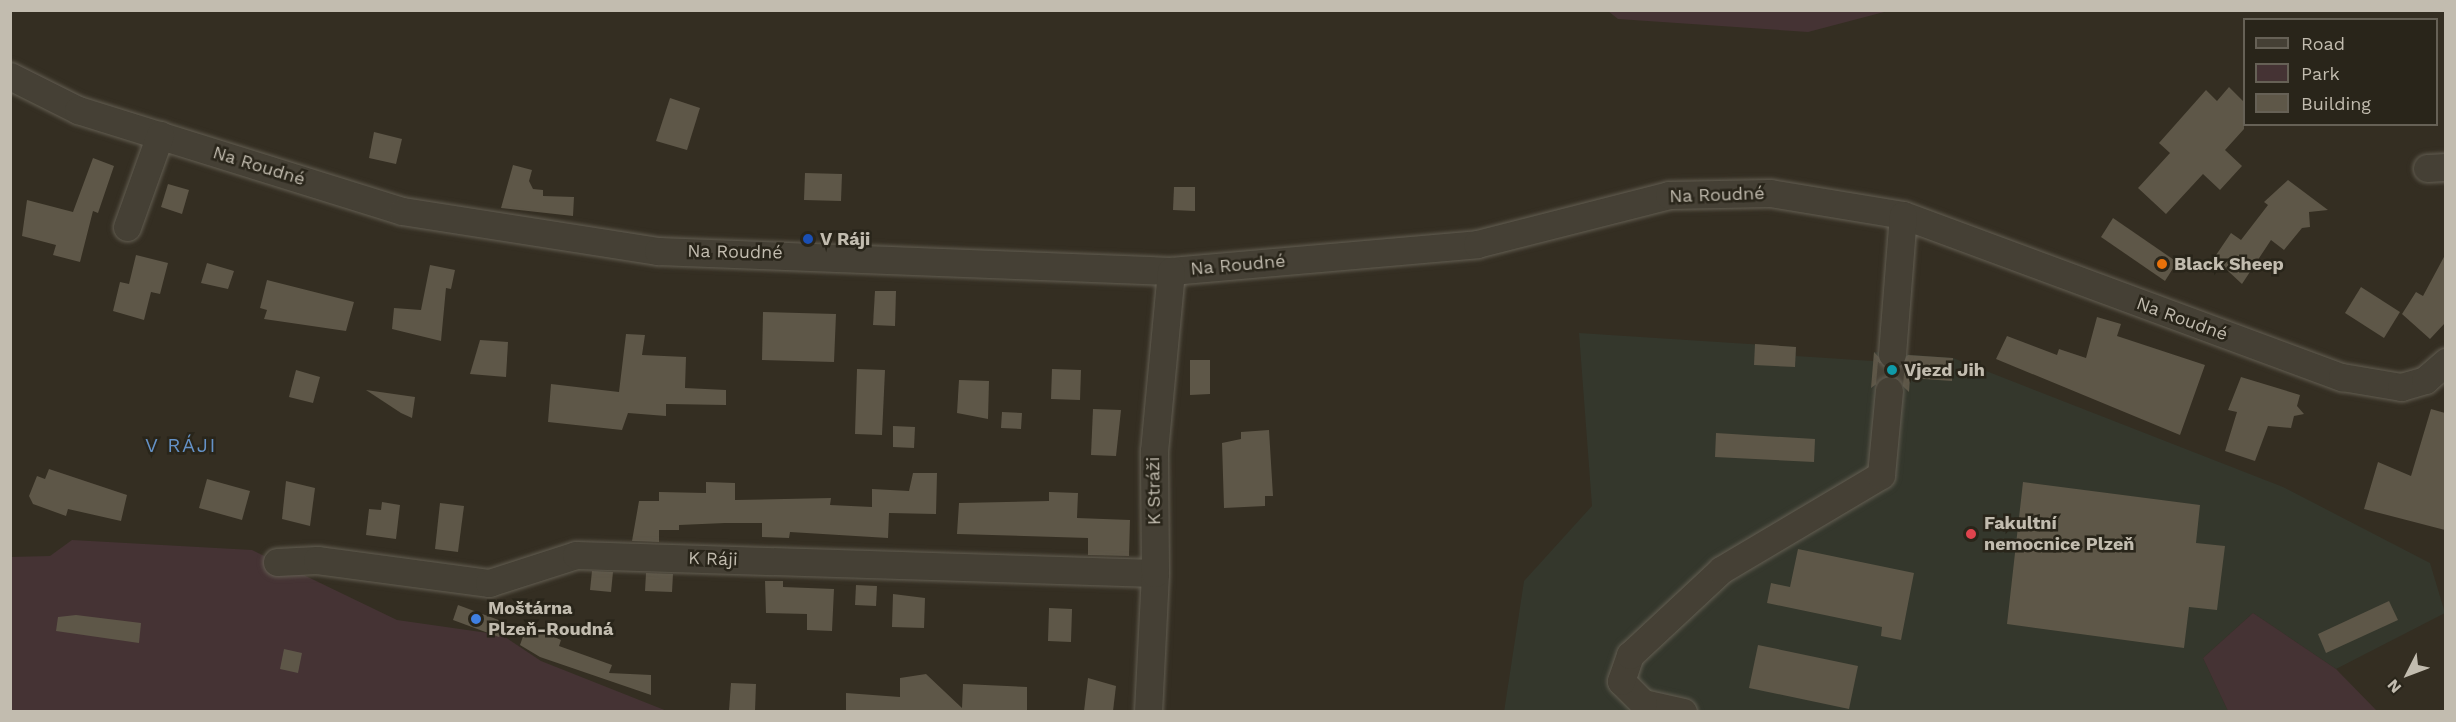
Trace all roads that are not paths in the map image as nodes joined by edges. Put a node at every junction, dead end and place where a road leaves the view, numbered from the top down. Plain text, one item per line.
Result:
1 (10, 76) edge
2 (160, 135) junction
3 (1903, 215) junction
4 (127, 227) dead end
5 (1172, 271) junction
6 (1892, 354) tunnel mouth
7 (2444, 367) edge
8 (1889, 390) tunnel mouth
9 (277, 562) dead end
10 (1155, 573) junction
11 (1148, 711) edge
12 (1683, 711) edge

1 - 2 street, Na Roudné
2 - 4 street
2 - 5 street, Na Roudné
3 - 5 street, Na Roudné
3 - 6 street
3 - 7 street, Na Roudné
5 - 10 street, K Stráži
8 - 12 street
9 - 10 street, K Ráji
10 - 11 street, K Stráži

